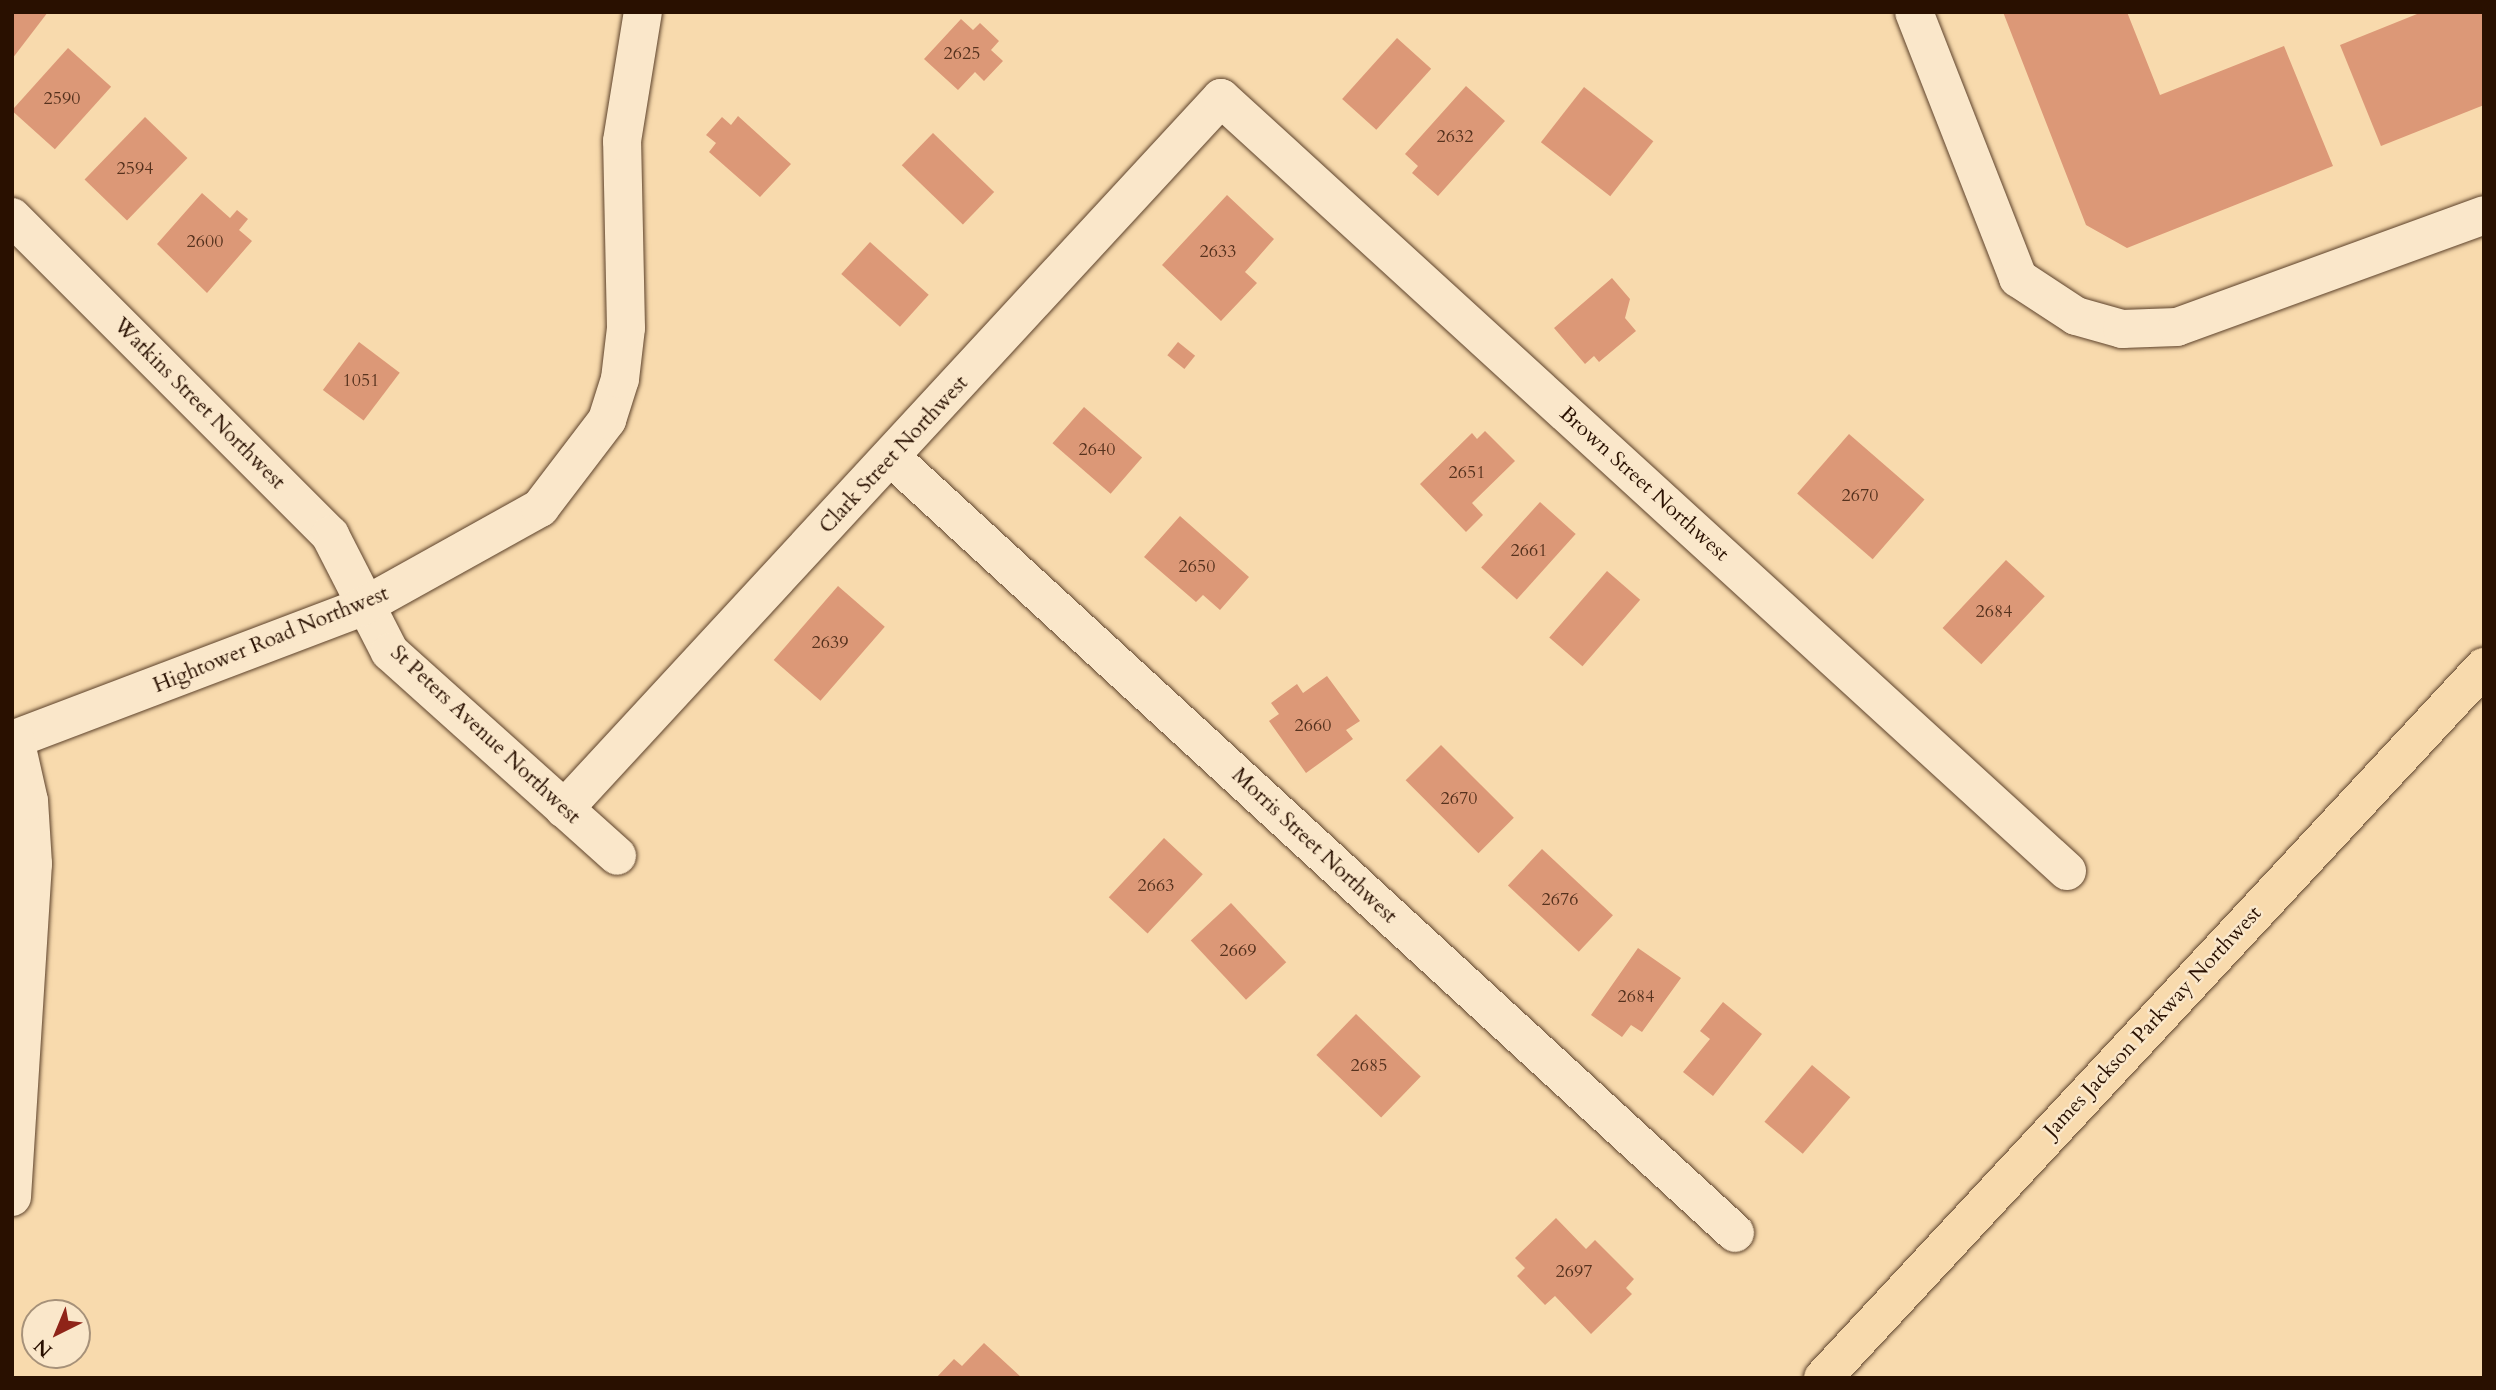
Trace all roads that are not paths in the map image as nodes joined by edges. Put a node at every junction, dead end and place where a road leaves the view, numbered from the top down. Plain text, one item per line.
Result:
1 (643, 12) edge
2 (1914, 12) edge
3 (1221, 98) joint
4 (2484, 215) edge
5 (12, 217) edge
6 (892, 458) junction
7 (362, 607) junction
8 (2484, 667) edge
9 (13, 740) edge
10 (564, 809) junction
11 (617, 856) dead end
12 (2067, 871) dead end
13 (12, 1196) edge
14 (1735, 1233) dead end
15 (1823, 1378) edge

1 - 7 street, Hightower Road Northwest
2 - 4 street
3 - 6 street, Clark Street Northwest
3 - 12 street, Brown Street Northwest
5 - 7 street, Watkins Street Northwest
6 - 10 street, Clark Street Northwest
6 - 14 street, Morris Street Northwest
7 - 9 street, Hightower Road Northwest
7 - 10 street, St Peters Avenue Northwest
8 - 15 main road, James Jackson Parkway Northwest
9 - 13 street
10 - 11 street, St Peters Avenue Northwest

